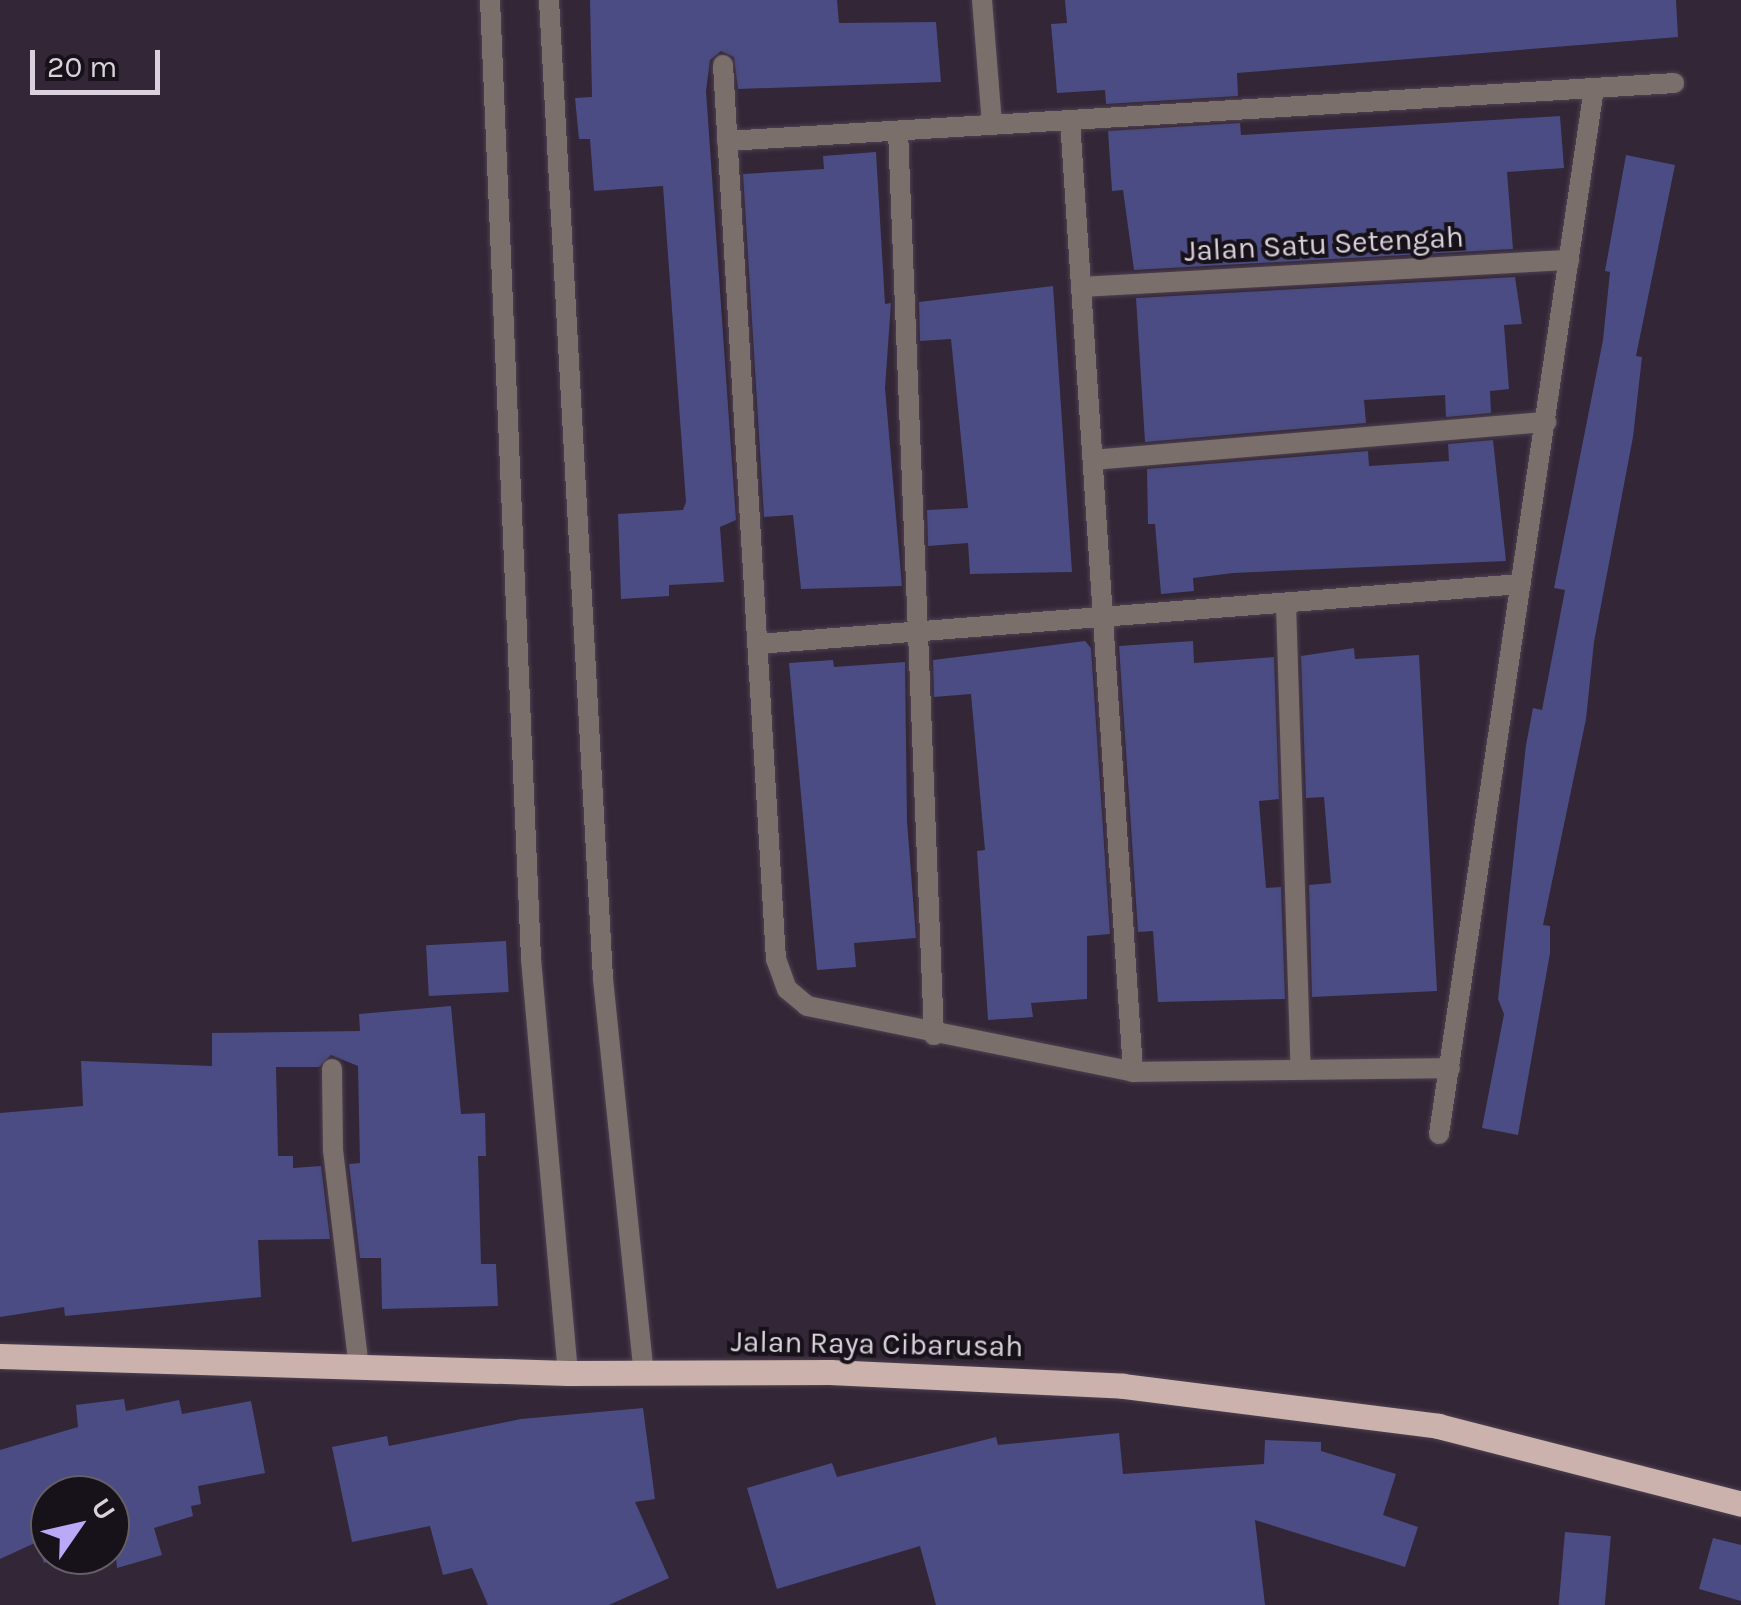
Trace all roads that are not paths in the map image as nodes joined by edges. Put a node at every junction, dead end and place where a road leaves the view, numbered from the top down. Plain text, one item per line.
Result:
1 (490, 0) edge
2 (550, 0) edge
3 (982, 0) edge
4 (722, 65) dead end
5 (1674, 84) dead end
6 (1594, 88) junction
7 (1070, 120) junction
8 (992, 125) junction
9 (898, 131) junction
10 (727, 141) junction
11 (1569, 260) junction
12 (1082, 287) junction
13 (1546, 422) junction
14 (1093, 460) junction
15 (1521, 584) junction
16 (1286, 604) junction
17 (1103, 618) junction
18 (918, 634) junction
19 (758, 644) junction
20 (934, 1035) junction
21 (1450, 1068) junction
22 (332, 1070) dead end
23 (1301, 1070) junction
24 (1133, 1072) junction
25 (1439, 1134) dead end
26 (0, 1356) edge
27 (358, 1368) junction
28 (568, 1373) junction
29 (644, 1374) junction
30 (1741, 1504) edge

1 - 28 street
2 - 29 street
3 - 8 street
4 - 10 street
5 - 6 street
6 - 7 street
6 - 11 street
7 - 8 street
7 - 12 street
8 - 9 street
9 - 10 street
9 - 18 street
10 - 19 street
11 - 12 street, Jalan Satu Setengah
11 - 13 street
12 - 14 street
13 - 14 street
13 - 15 street
14 - 17 street
15 - 16 street
15 - 21 street
16 - 17 street
16 - 23 street
17 - 18 street
17 - 24 street
18 - 19 street
18 - 20 street
19 - 20 street
20 - 24 street
21 - 23 street
21 - 25 street
22 - 27 street
23 - 24 street
26 - 27 main road, Jalan Raya Cibarusah
27 - 28 main road, Jalan Raya Cibarusah
28 - 29 main road, Jalan Raya Cibarusah
29 - 30 main road, Jalan Raya Cibarusah

